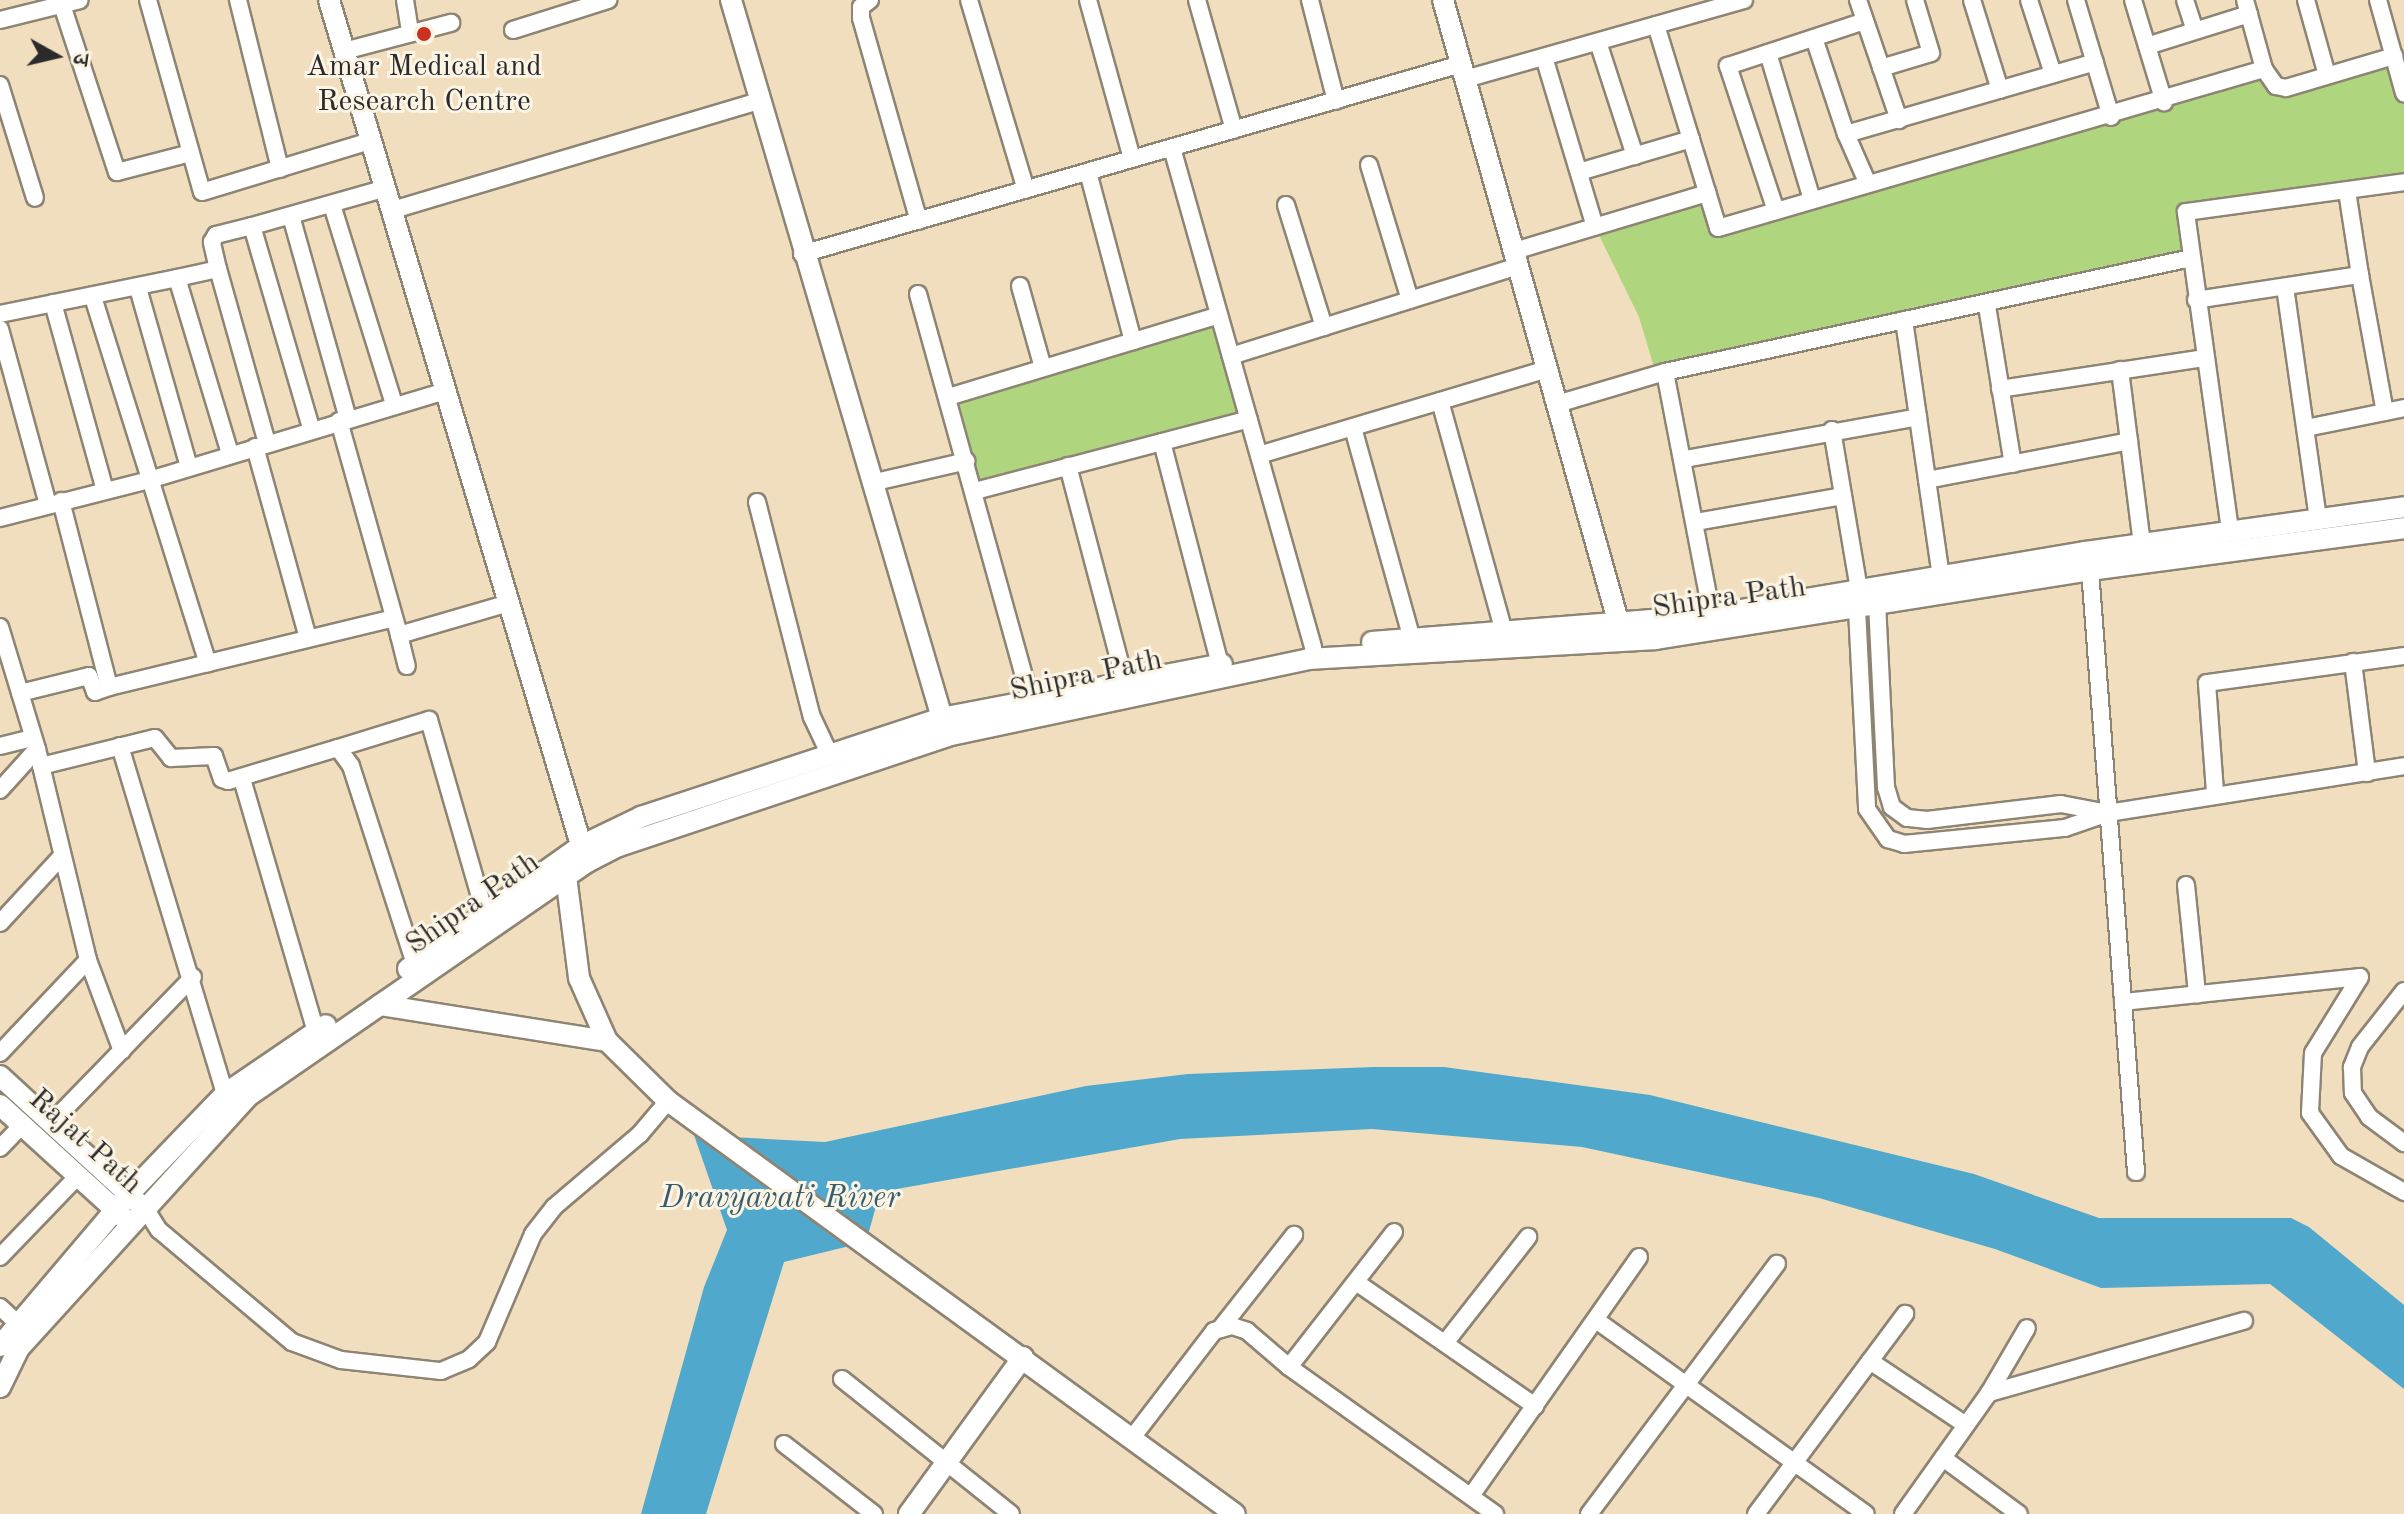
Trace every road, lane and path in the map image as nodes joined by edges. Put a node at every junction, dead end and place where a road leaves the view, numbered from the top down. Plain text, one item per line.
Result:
1 (80, 0) edge
2 (148, 0) edge
3 (238, 0) edge
4 (329, 0) edge
5 (405, 0) edge
6 (608, 0) edge
7 (731, 0) edge
8 (870, 0) edge
9 (969, 0) edge
10 (1088, 0) edge
11 (1197, 0) edge
12 (1310, 0) edge
13 (1443, 0) edge
14 (1858, 0) edge
15 (1915, 0) edge
16 (1972, 0) edge
17 (2029, 0) edge
18 (2076, 0) edge
19 (2133, 0) edge
20 (2185, 0) edge
21 (2306, 0) edge
22 (2378, 0) edge
23 (1739, 1) edge
24 (62, 5) junction
25 (2247, 7) edge
26 (0, 20) edge
27 (1865, 21) junction
28 (451, 23) dead end
29 (1656, 25) junction
30 (513, 30) dead end
31 (2195, 30) junction
32 (410, 33) junction
33 (1814, 38) junction
34 (1598, 42) junction
35 (2147, 46) junction
36 (344, 51) junction
37 (1768, 53) junction
38 (2394, 56) junction
39 (1544, 57) junction
40 (2095, 62) junction
41 (1881, 68) junction
42 (2264, 69) junction
43 (1463, 72) junction
44 (2053, 74) junction
45 (2327, 75) junction
46 (0, 85) edge
47 (2000, 90) junction
48 (2404, 93) edge
49 (759, 101) junction
50 (1336, 101) junction
51 (2164, 102) junction
52 (2111, 117) junction
53 (1899, 120) junction
54 (1234, 130) junction
55 (1846, 134) junction
56 (1691, 139) junction
57 (370, 141) junction
58 (1172, 148) junction
59 (191, 153) junction
60 (1635, 156) junction
61 (1132, 159) junction
62 (1369, 165) dead end
63 (280, 169) junction
64 (1088, 172) junction
65 (1579, 172) junction
66 (2404, 182) edge
67 (1868, 184) junction
68 (386, 188) junction
69 (1026, 190) junction
70 (2347, 191) junction
71 (1707, 193) junction
72 (35, 198) dead end
73 (1812, 200) junction
74 (332, 205) junction
75 (1286, 205) dead end
76 (393, 210) junction
77 (1776, 211) junction
78 (291, 216) junction
79 (919, 221) junction
80 (252, 226) junction
81 (1595, 227) junction
82 (802, 254) junction
83 (1516, 258) junction
84 (2191, 258) junction
85 (218, 269) junction
86 (2360, 275) junction
87 (177, 278) junction
88 (1020, 286) dead end
89 (2285, 287) junction
90 (138, 288) junction
91 (918, 294) dead end
92 (93, 297) junction
93 (1410, 300) junction
94 (2196, 300) junction
95 (53, 303) junction
96 (1987, 306) junction
97 (0, 314) edge
98 (1219, 315) junction
99 (1904, 320) junction
100 (1324, 327) junction
101 (0, 329) edge
102 (1133, 341) junction
103 (1231, 356) junction
104 (2206, 358) junction
105 (1043, 368) junction
106 (1547, 369) junction
107 (2120, 370) junction
108 (1665, 372) junction
109 (2000, 389) junction
110 (445, 391) junction
111 (948, 397) junction
112 (1440, 401) junction
113 (394, 404) junction
114 (1557, 404) junction
115 (2404, 408) edge
116 (2385, 412) junction
117 (1918, 417) junction
118 (1249, 419) junction
119 (344, 420) junction
120 (311, 428) junction
121 (1353, 428) junction
122 (2306, 428) junction
123 (1832, 430) junction
124 (2129, 441) junction
125 (1162, 442) junction
126 (261, 445) junction
127 (230, 453) junction
128 (1259, 455) junction
129 (1685, 459) junction
130 (967, 461) junction
131 (2013, 464) junction
132 (1068, 466) junction
133 (189, 467) junction
134 (149, 480) junction
135 (1927, 480) junction
136 (871, 483) junction
137 (105, 490) junction
138 (975, 491) junction
139 (1843, 496) junction
140 (757, 502) dead end
141 (54, 503) junction
142 (2404, 507) edge
143 (0, 518) edge
144 (2318, 518) junction
145 (1696, 522) junction
146 (2404, 528) edge
147 (2230, 530) junction
148 (2142, 543) junction
149 (2090, 570) junction
150 (1941, 576) junction
151 (1864, 601) junction
152 (509, 603) junction
153 (1712, 615) junction
154 (394, 618) junction
155 (0, 627) edge
156 (1504, 632) junction
157 (1622, 633) junction
158 (399, 635) junction
159 (308, 638) junction
160 (1412, 640) junction
161 (1313, 647) junction
162 (2404, 656) edge
163 (2353, 662) junction
164 (208, 663) junction
165 (1220, 664) junction
166 (407, 666) dead end
167 (1125, 682) junction
168 (109, 687) junction
169 (20, 693) junction
170 (1031, 701) junction
171 (942, 718) junction
172 (0, 746) edge
173 (120, 746) junction
174 (338, 748) junction
175 (37, 751) junction
176 (830, 755) junction
177 (2404, 766) edge
178 (2367, 773) junction
179 (242, 779) junction
180 (0, 790) edge
181 (2215, 792) junction
182 (2108, 813) junction
183 (584, 854) junction
184 (61, 857) junction
185 (566, 876) junction
186 (2186, 885) dead end
187 (485, 914) junction
188 (0, 923) edge
189 (88, 960) junction
190 (415, 964) junction
191 (193, 977) junction
192 (2404, 991) edge
193 (2197, 994) junction
194 (2123, 1002) junction
195 (380, 1005) junction
196 (316, 1032) junction
197 (607, 1041) junction
198 (122, 1051) junction
199 (0, 1053) edge
200 (0, 1076) edge
201 (225, 1094) junction
202 (0, 1105) edge
203 (674, 1107) junction
204 (50, 1124) junction
205 (22, 1125) junction
206 (2404, 1143) edge
207 (0, 1148) edge
208 (2136, 1172) dead end
209 (76, 1178) junction
210 (2404, 1192) edge
211 (129, 1210) junction
212 (1394, 1232) dead end
213 (1294, 1235) dead end
214 (1528, 1237) dead end
215 (0, 1257) edge
216 (1639, 1257) dead end
217 (1777, 1264) dead end
218 (1356, 1282) junction
219 (0, 1307) edge
220 (1905, 1314) dead end
221 (1596, 1320) junction
222 (2244, 1321) dead end
223 (17, 1323) junction
224 (2027, 1328) dead end
225 (1220, 1329) junction
226 (1445, 1343) junction
227 (0, 1346) edge
228 (1023, 1357) junction
229 (1870, 1361) junction
230 (1289, 1367) junction
231 (842, 1379) dead end
232 (1688, 1381) junction
233 (0, 1387) edge
234 (1989, 1393) junction
235 (1535, 1406) junction
236 (1966, 1425) junction
237 (1132, 1438) junction
238 (784, 1444) dead end
239 (1943, 1458) junction
240 (948, 1459) junction
241 (1796, 1464) junction
242 (1471, 1496) junction
243 (999, 1511) edge
244 (874, 1514) edge
245 (909, 1514) edge
246 (1235, 1514) edge
247 (1495, 1514) edge
248 (1589, 1514) edge
249 (1756, 1514) edge
250 (1866, 1514) edge
251 (1903, 1514) edge
252 (2019, 1514) edge

1 - 24 street
2 - 59 street
3 - 63 street
4 - 36 street
5 - 32 street
6 - 30 street
7 - 49 street
8 - 79 street
9 - 69 street
10 - 61 street
11 - 54 street
12 - 50 street
13 - 43 street
14 - 27 street
15 - 41 street
16 - 47 street
17 - 44 street
18 - 40 street
19 - 35 street
20 - 31 street
21 - 45 street
22 - 38 street
23 - 29 street
24 - 26 street
24 - 59 street
25 - 31 street
25 - 42 street
27 - 33 street
27 - 41 street
28 - 32 street
29 - 34 street
29 - 56 street
31 - 35 street
32 - 36 street
33 - 37 street
33 - 55 street
34 - 39 street
34 - 60 street
35 - 51 street
36 - 57 street
37 - 73 street
37 - 77 street
38 - 45 street
38 - 48 street
39 - 43 street
39 - 65 street
40 - 44 street
40 - 52 street
41 - 53 street
42 - 45 street
42 - 51 street
43 - 50 street
43 - 83 street
44 - 47 street
46 - 72 street
47 - 53 street
49 - 76 street
49 - 82 street
50 - 54 street
51 - 52 street
52 - 67 street
53 - 55 street
54 - 58 street
55 - 67 street
56 - 60 street
56 - 71 street
57 - 63 street
57 - 68 street
58 - 61 street
58 - 98 street
59 - 63 street
60 - 65 street
61 - 64 street
62 - 93 street
64 - 69 street
64 - 102 street
65 - 81 street
66 - 70 street
67 - 73 street
68 - 74 street
68 - 76 street
69 - 79 street
70 - 84 street
70 - 86 street
71 - 77 street
71 - 81 street
73 - 77 street
74 - 78 street
74 - 113 street
75 - 100 street
76 - 110 street
78 - 80 street
78 - 119 street
79 - 82 street
80 - 85 street
80 - 120 street
81 - 83 street
82 - 136 street
83 - 93 street
83 - 106 street
84 - 94 street
84 - 96 street
85 - 87 street
85 - 126 street
86 - 89 street
86 - 116 street
87 - 90 street
87 - 127 street
88 - 105 street
89 - 94 street
89 - 122 street
90 - 92 street
90 - 133 street
91 - 111 street
92 - 95 street
92 - 134 street
93 - 100 street
94 - 104 street
95 - 97 street
95 - 137 street
96 - 99 street
96 - 109 street
98 - 102 street
98 - 103 street
99 - 108 street
99 - 117 street
100 - 103 street
101 - 141 street
102 - 105 street
103 - 118 street
104 - 107 street
104 - 147 street
105 - 111 street
106 - 112 street
106 - 114 street
107 - 109 street
107 - 124 street
108 - 114 street
108 - 129 street
109 - 131 street
110 - 113 street
110 - 152 street
111 - 130 street
112 - 121 street
112 - 156 street
113 - 119 street
114 - 157 street
115 - 116 street
116 - 122 street
117 - 123 street
117 - 135 street
118 - 125 street
118 - 128 street
119 - 120 street
119 - 154 street
120 - 126 street
121 - 128 street
121 - 160 street
122 - 144 street
123 - 129 street
123 - 139 street
124 - 131 street
124 - 148 street
125 - 132 street
125 - 165 street
126 - 127 street
126 - 159 street
127 - 133 street
128 - 161 street
129 - 145 street
130 - 136 street
130 - 138 street
131 - 135 street
132 - 138 street
132 - 167 street
133 - 134 street
134 - 137 street
134 - 164 street
135 - 150 street
136 - 171 street
137 - 141 street
138 - 170 street
139 - 145 street
139 - 151 street
140 - 176 street
141 - 143 street
141 - 168 street
142 - 144 street, Shipra Path
144 - 147 street, Shipra Path
145 - 153 street
146 - 149 street, Shipra Path
147 - 148 street, Shipra Path
148 - 150 street, Shipra Path
149 - 151 street, Shipra Path
149 - 182 street
150 - 151 street, Shipra Path
151 - 153 street, Shipra Path
151 - 157 street, Shipra Path
151 - 182 street
151 - 182 street
152 - 158 street
152 - 183 street
153 - 157 street, Shipra Path
154 - 158 street
154 - 159 street
155 - 169 street
156 - 157 street, Shipra Path
156 - 160 street, Shipra Path
157 - 183 street, Shipra Path
158 - 166 street
159 - 164 street
160 - 161 street, Shipra Path
161 - 165 street, Shipra Path
162 - 163 street
163 - 178 street
163 - 181 street
164 - 168 street
165 - 167 street, Shipra Path
167 - 170 street, Shipra Path
168 - 169 street
169 - 175 street
170 - 171 street, Shipra Path
171 - 176 street, Shipra Path
172 - 175 street
173 - 175 street
173 - 179 street
173 - 191 street
174 - 179 street
174 - 187 street
174 - 190 street
175 - 180 street
175 - 184 street
176 - 183 street, Shipra Path
177 - 178 street
178 - 181 street
179 - 196 street
181 - 182 street
182 - 194 street
183 - 185 street, Shipra Path
183 - 187 street, Shipra Path
184 - 188 street
184 - 189 street
185 - 195 street, Shipra Path
185 - 197 street
186 - 193 street
187 - 190 street, Shipra Path
189 - 198 street
189 - 199 street
190 - 196 street, Shipra Path
191 - 198 street
191 - 201 street
192 - 206 street
193 - 194 street
193 - 210 street
194 - 208 street
195 - 197 street
195 - 211 street, Shipra Path
196 - 201 street, Shipra Path
197 - 203 street
198 - 204 street
200 - 204 street, Rajat Path
201 - 211 street, Shipra Path
202 - 205 street, Rajat Path
203 - 211 street
203 - 228 street
204 - 211 street, Rajat Path
205 - 207 street
205 - 209 street, Rajat Path
209 - 211 street, Rajat Path
209 - 215 street
211 - 223 street, Shipra Path
211 - 233 street, Shipra Path
212 - 218 street
213 - 225 street
214 - 226 street
216 - 221 street
217 - 232 street
218 - 226 street
218 - 230 street
219 - 223 street
220 - 229 street
221 - 232 street
221 - 235 street
222 - 234 street
223 - 227 street, Shipra Path
224 - 234 street
225 - 230 street
225 - 237 street
226 - 235 street
228 - 237 street
228 - 240 street
229 - 236 street
229 - 241 street
230 - 242 street
231 - 240 street
232 - 241 street
232 - 248 street
234 - 236 street
235 - 242 street
236 - 239 street
237 - 246 street
238 - 244 street
239 - 251 street
239 - 252 street
240 - 243 street
240 - 245 street
241 - 249 street
241 - 250 street
242 - 247 street

